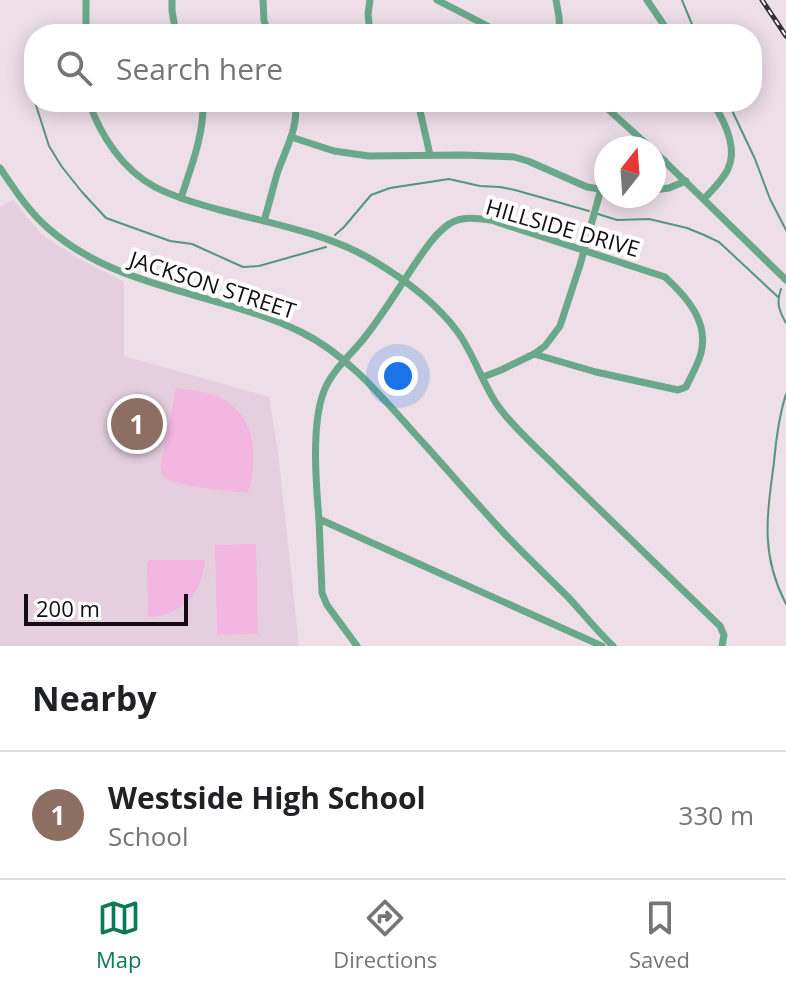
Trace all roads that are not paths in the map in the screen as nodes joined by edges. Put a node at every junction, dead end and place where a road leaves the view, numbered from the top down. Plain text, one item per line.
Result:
1 (86, 0) edge
2 (172, 0) edge
3 (263, 0) edge
4 (370, 0) edge
5 (437, 0) edge
6 (556, 0) edge
7 (647, 0) edge
8 (86, 24) edge
9 (174, 24) edge
10 (265, 24) edge
11 (369, 24) edge
12 (484, 24) edge
13 (559, 24) edge
14 (663, 24) edge
15 (93, 112) edge
16 (204, 112) edge
17 (296, 112) edge
18 (420, 112) edge
19 (611, 112) edge
20 (717, 112) edge
21 (638, 136) edge
22 (291, 137) junction
23 (430, 155) junction
24 (666, 162) edge
25 (0, 168) edge
26 (686, 181) junction
27 (594, 188) edge
28 (666, 188) edge
29 (181, 198) junction
30 (704, 199) junction
31 (597, 208) edge
32 (264, 221) junction
33 (583, 250) junction
34 (786, 280) edge
35 (403, 282) junction
36 (534, 354) junction
37 (345, 361) junction
38 (483, 377) junction
39 (319, 519) junction
40 (353, 644) edge
41 (602, 646) edge
42 (613, 646) edge
43 (722, 646) edge

1 - 8 street
2 - 9 street
3 - 10 street
4 - 11 street
5 - 12 street
6 - 13 street
7 - 14 street
15 - 29 street
16 - 29 street
17 - 22 street
18 - 23 street
19 - 21 street
20 - 30 street
22 - 23 street
22 - 32 street
23 - 27 street
24 - 26 street
25 - 37 street, JACKSON STREET
26 - 28 street
26 - 30 street
29 - 32 street
30 - 34 street
31 - 33 street
32 - 35 street
33 - 35 street, HILLSIDE DRIVE
33 - 36 street
33 - 36 street, HILLSIDE DRIVE
35 - 37 street, HILLSIDE DRIVE
35 - 38 street
36 - 38 street
37 - 39 street, HILLSIDE DRIVE
37 - 42 street, JACKSON STREET
38 - 43 street
39 - 40 street, HILLSIDE DRIVE
39 - 41 street

